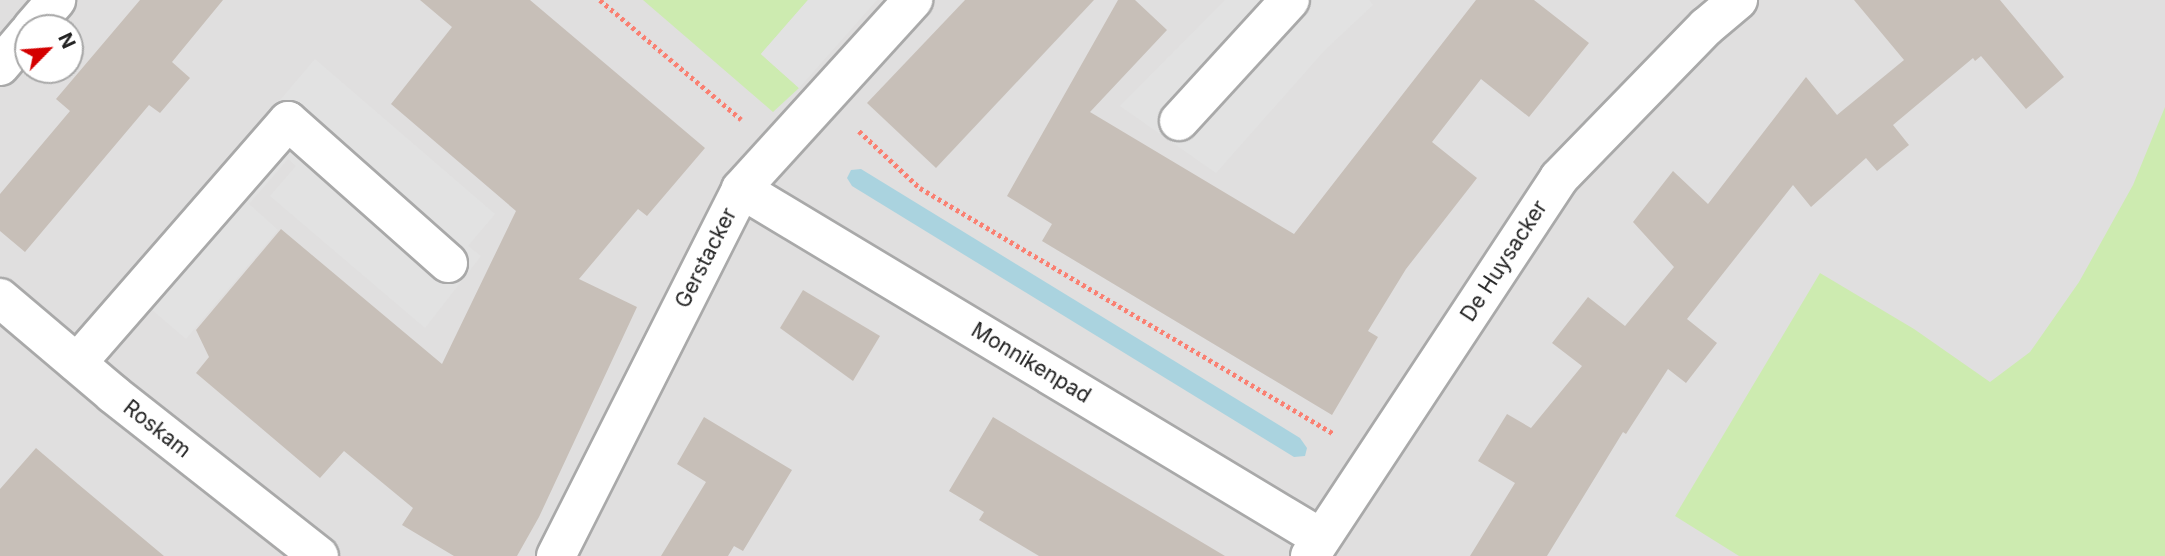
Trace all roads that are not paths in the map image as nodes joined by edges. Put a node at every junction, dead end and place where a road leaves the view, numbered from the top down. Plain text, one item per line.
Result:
1 (56, 0) edge
2 (913, 0) edge
3 (1290, 0) edge
4 (1738, 0) edge
5 (44, 14) edge
6 (14, 50) edge
7 (0, 66) edge
8 (1179, 121) dead end
9 (741, 189) junction
10 (448, 263) dead end
11 (0, 298) edge
12 (77, 363) junction
13 (1316, 547) edge
14 (318, 556) edge
15 (556, 556) edge

1 - 5 street
2 - 9 street, Gerstacker
3 - 8 street
4 - 13 street, De Huysacker
6 - 7 street
9 - 13 street, Monnikenpad
9 - 15 street, Gerstacker
10 - 12 street
11 - 12 street, Roskam
12 - 14 street, Roskam

